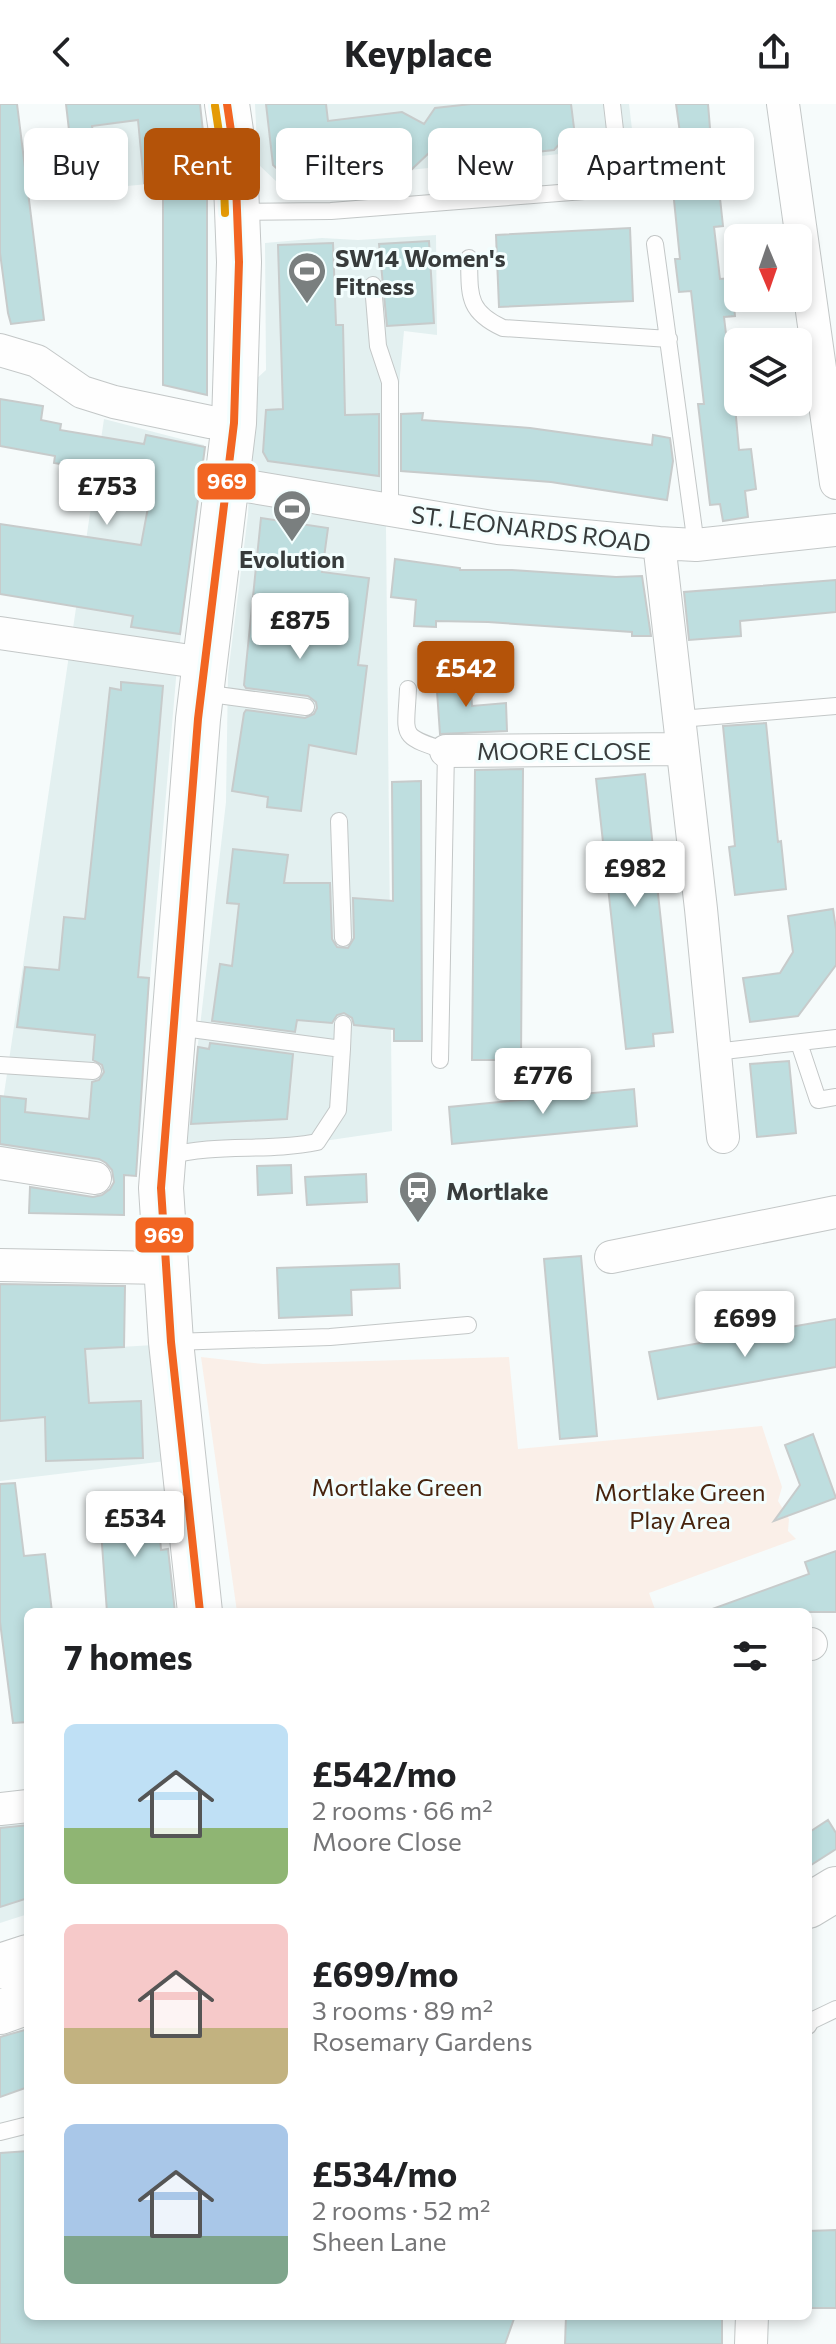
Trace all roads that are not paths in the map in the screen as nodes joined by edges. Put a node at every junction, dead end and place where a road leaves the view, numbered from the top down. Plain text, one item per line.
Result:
1 (227, 104) edge
2 (612, 104) edge
3 (783, 104) edge
4 (237, 213) junction
5 (655, 244) dead end
6 (469, 258) dead end
7 (373, 285) dead end
8 (669, 339) junction
9 (0, 350) edge
10 (234, 423) junction
11 (229, 483) junction
12 (836, 483) edge
13 (390, 511) junction
14 (836, 530) edge
15 (659, 543) junction
16 (696, 545) junction
17 (0, 633) edge
18 (203, 678) junction
19 (408, 689) dead end
20 (836, 706) edge
21 (306, 707) dead end
22 (681, 734) junction
23 (446, 751) junction
24 (339, 821) dead end
25 (343, 938) dead end
26 (343, 1024) dead end
27 (175, 1026) junction
28 (836, 1038) edge
29 (799, 1043) junction
30 (342, 1049) junction
31 (715, 1052) junction
32 (440, 1060) dead end
33 (0, 1065) edge
34 (93, 1071) dead end
35 (836, 1097) edge
36 (723, 1137) dead end
37 (163, 1157) junction
38 (0, 1163) edge
39 (95, 1178) dead end
40 (836, 1212) edge
41 (611, 1257) dead end
42 (0, 1265) edge
43 (166, 1268) junction
44 (468, 1325) dead end
45 (171, 1342) junction
46 (200, 1608) edge
47 (24, 1806) edge
48 (0, 1809) edge
49 (836, 1889) edge
50 (812, 1904) edge
51 (24, 1958) edge
52 (0, 1966) edge
53 (24, 2003) edge
54 (836, 2009) edge
55 (0, 2012) edge
56 (812, 2021) edge
57 (24, 2126) edge
58 (0, 2132) edge
59 (752, 2320) edge
60 (751, 2344) edge

1 - 4 main road
2 - 4 lane
3 - 12 street
4 - 10 main road
5 - 8 lane
6 - 8 lane
7 - 13 lane
8 - 16 lane
9 - 10 street
10 - 11 main road
11 - 13 street, ST. LEONARDS ROAD
11 - 18 main road
13 - 15 street, ST. LEONARDS ROAD
14 - 16 street, ST. LEONARDS ROAD
15 - 16 street, ST. LEONARDS ROAD
15 - 22 street
17 - 18 street
18 - 21 lane
18 - 27 main road
19 - 23 lane
20 - 22 lane
22 - 23 street, MOORE CLOSE
22 - 31 street
23 - 32 lane
24 - 25 lane
26 - 30 lane
27 - 30 lane
27 - 37 main road
28 - 29 lane
29 - 31 lane
29 - 35 lane
30 - 37 lane
31 - 36 street
33 - 34 lane
37 - 43 main road
38 - 39 street
40 - 41 street
42 - 43 street
43 - 45 main road
44 - 45 lane
45 - 46 main road
47 - 48 street
49 - 50 main road
51 - 52 main road
53 - 55 main road
54 - 56 lane
57 - 58 lane
59 - 60 street

